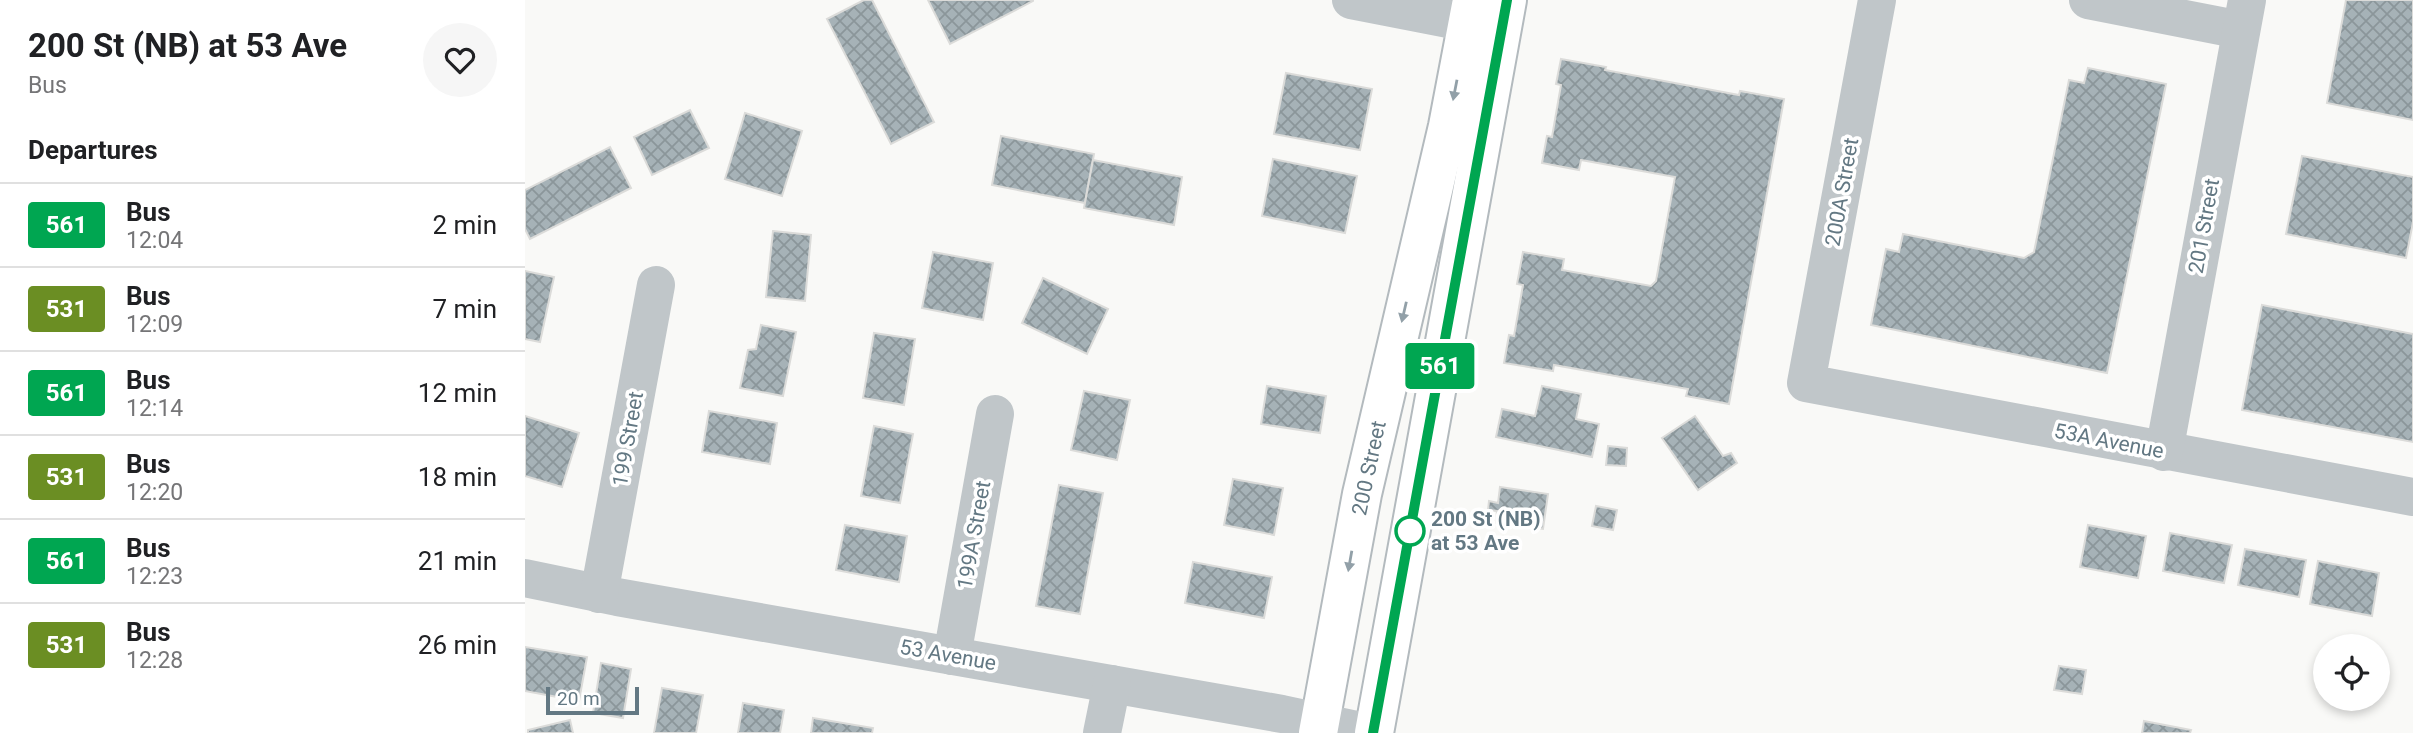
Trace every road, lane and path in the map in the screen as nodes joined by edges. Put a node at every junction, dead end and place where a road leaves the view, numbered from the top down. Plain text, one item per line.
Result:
1 (1351, 0) edge
2 (1877, 0) edge
3 (2088, 0) edge
4 (1487, 13) edge
5 (2244, 15) edge
6 (656, 285) dead end
7 (1806, 383) joint
8 (995, 414) dead end
9 (2164, 452) junction
10 (2413, 496) edge
11 (525, 578) edge
12 (599, 594) junction
13 (952, 656) junction
14 (1112, 684) junction
15 (1319, 728) edge
16 (1102, 733) edge
17 (1373, 733) edge

1 - 4 street
2 - 7 street, 200A Street
3 - 5 street
4 -> 15 main road, 200 Street
4 - 17 main road
5 - 9 street, 201 Street
6 - 12 street, 199 Street
7 - 9 street, 53A Avenue
8 - 13 street, 199A Street
9 - 10 street, 53A Avenue
11 - 12 street, 53 Avenue
12 - 13 street, 53 Avenue
13 - 14 street, 53 Avenue
14 - 15 street, 53 Avenue
14 - 16 street
15 - 17 street, 53 Avenue

